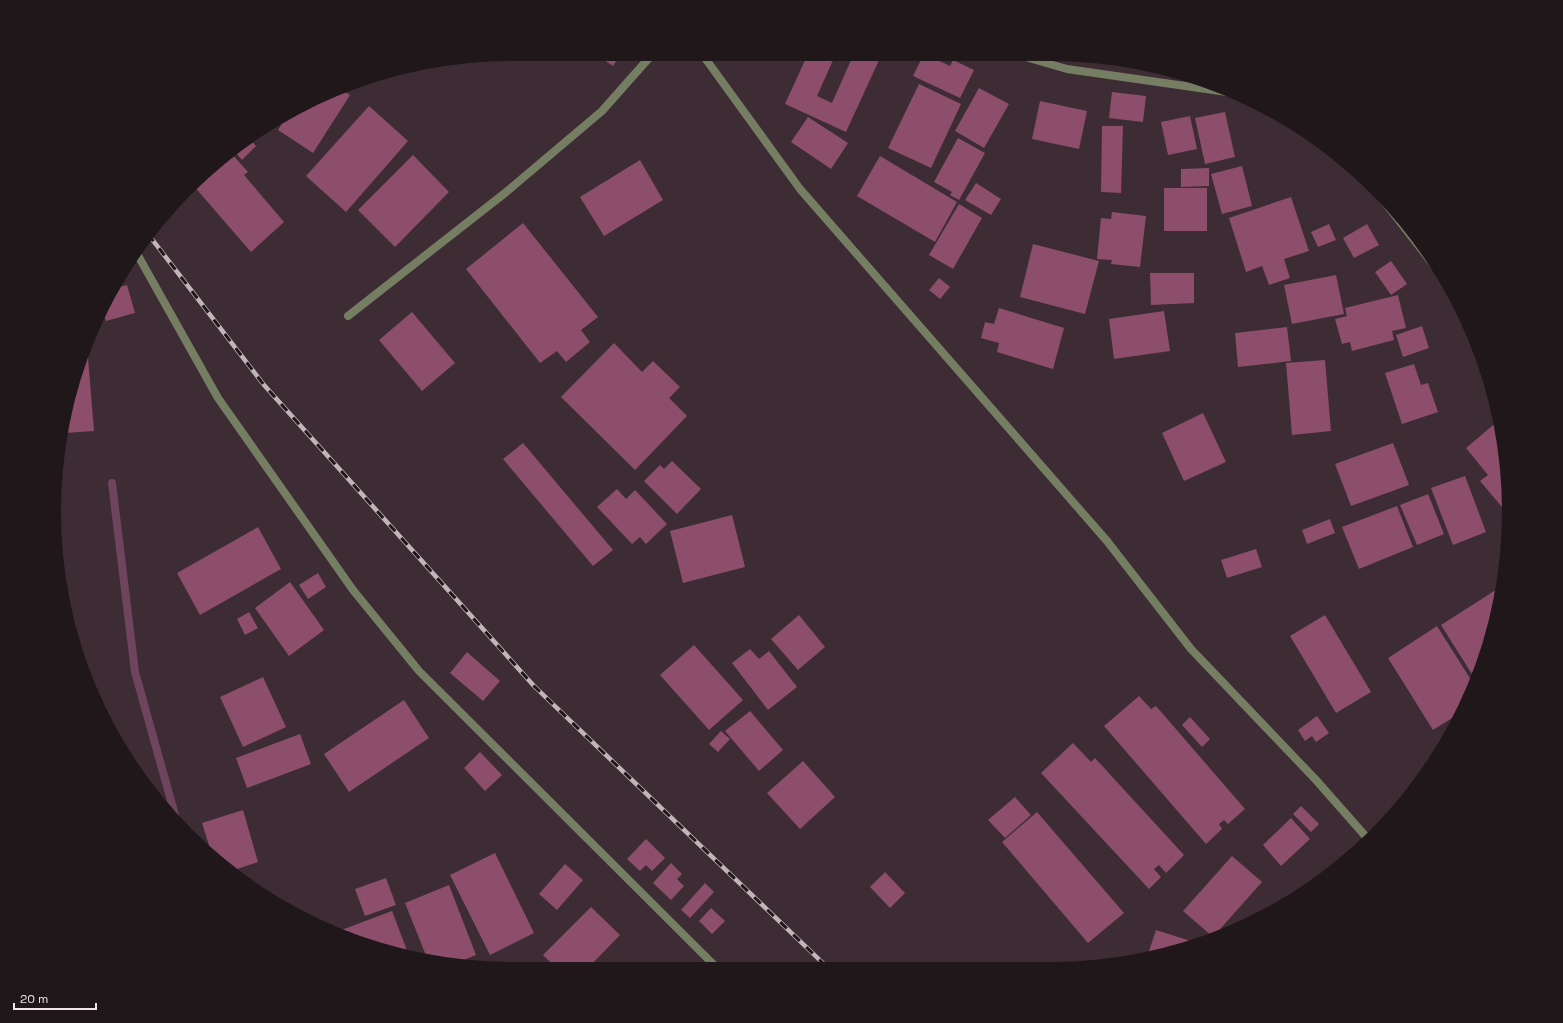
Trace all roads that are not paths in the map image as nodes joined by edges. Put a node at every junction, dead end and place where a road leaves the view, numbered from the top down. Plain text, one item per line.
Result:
1 (646, 61) edge
2 (707, 61) edge
3 (1038, 61) edge
4 (1209, 90) edge
5 (139, 258) edge
6 (348, 316) dead end
7 (1365, 835) edge
8 (711, 962) edge

1 - 6 street
2 - 7 street
3 - 4 street
5 - 8 street

